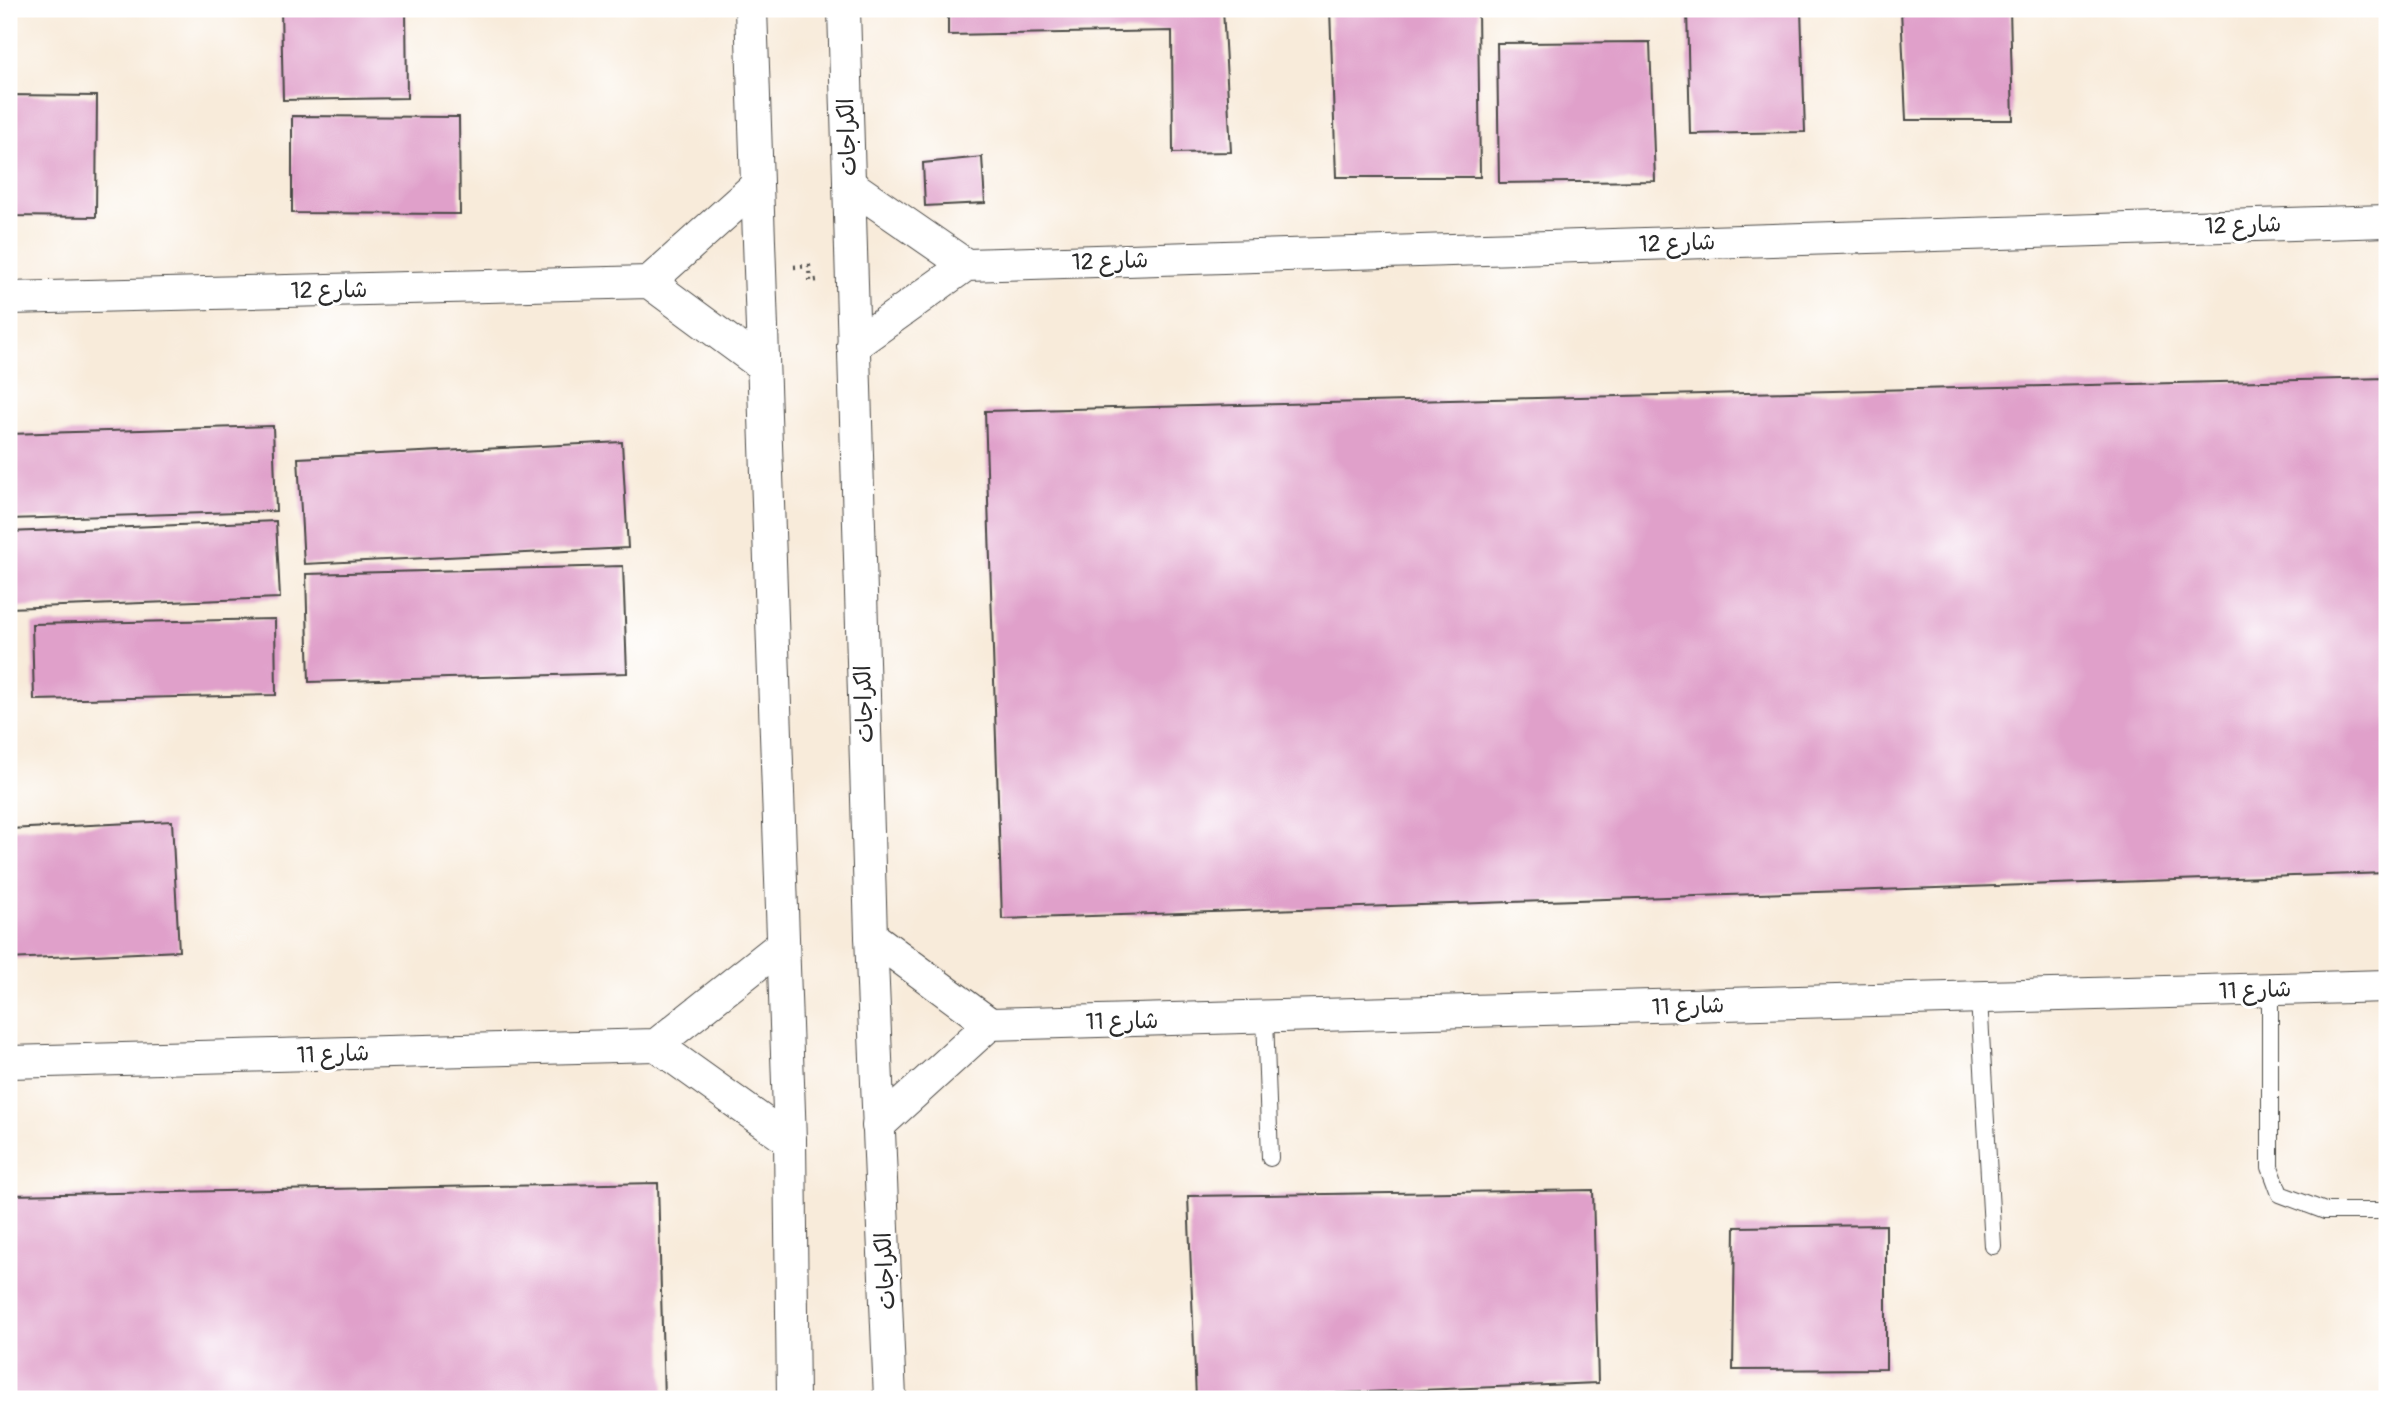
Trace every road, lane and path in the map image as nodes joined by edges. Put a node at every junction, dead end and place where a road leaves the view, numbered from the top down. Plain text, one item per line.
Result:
1 (751, 9) edge
2 (844, 9) edge
3 (849, 184) junction
4 (756, 186) junction
5 (2387, 220) edge
6 (966, 265) junction
7 (759, 269) junction
8 (853, 277) junction
9 (649, 282) junction
10 (9, 298) edge
11 (853, 346) junction
12 (764, 366) junction
13 (871, 936) junction
14 (783, 944) junction
15 (2387, 986) edge
16 (2270, 989) junction
17 (1979, 998) junction
18 (1265, 1017) junction
19 (990, 1024) junction
20 (656, 1045) junction
21 (9, 1062) edge
22 (878, 1126) junction
23 (790, 1141) junction
24 (1270, 1158) dead end
25 (2387, 1211) edge
26 (1993, 1247) dead end
27 (793, 1399) edge
28 (890, 1399) edge

1 - 4 street
2 - 3 street, الكراجات
3 - 6 street
3 - 8 street, الكراجات
4 - 7 street
4 - 9 street
5 - 6 street, شارع 12
6 - 11 street
7 - 8 path
7 - 12 street
8 - 11 street, الكراجات
9 - 10 street, شارع 12
9 - 12 street
11 - 13 street, الكراجات
12 - 14 street
13 - 19 street
13 - 22 street, الكراجات
14 - 20 street
14 - 23 street
15 - 16 street, شارع 11
16 - 17 street, شارع 11
16 - 25 lane
17 - 18 street, شارع 11
17 - 26 lane
18 - 19 street, شارع 11
18 - 24 lane
19 - 22 street
20 - 21 street, شارع 11
20 - 23 street
22 - 28 street, الكراجات
23 - 27 street

